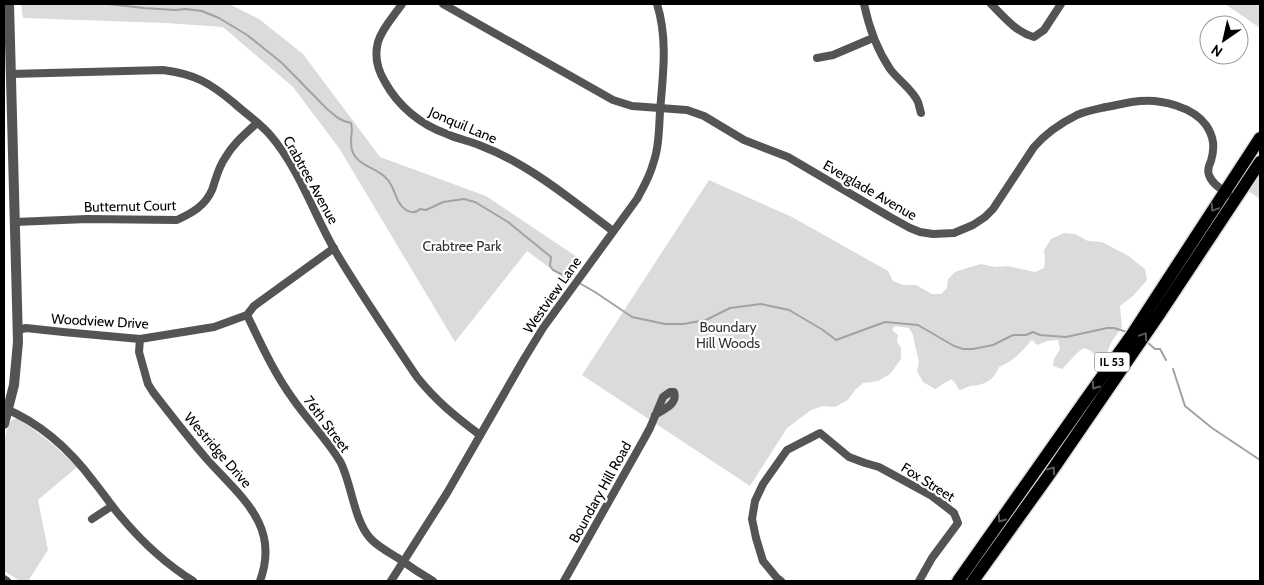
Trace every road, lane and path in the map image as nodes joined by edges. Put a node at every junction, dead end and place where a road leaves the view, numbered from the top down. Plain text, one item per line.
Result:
1 (9, 4) edge
2 (402, 4) edge
3 (443, 4) edge
4 (657, 4) edge
5 (864, 4) edge
6 (991, 4) edge
7 (1061, 4) edge
8 (873, 38) junction
9 (817, 58) dead end
10 (10, 74) junction
11 (661, 108) junction
12 (921, 113) dead end
13 (256, 123) junction
14 (1260, 138) edge
15 (1260, 162) edge
16 (1230, 195) junction
17 (14, 222) junction
18 (613, 231) junction
19 (334, 248) junction
20 (247, 315) junction
21 (18, 330) junction
22 (140, 339) junction
23 (6, 409) edge
24 (655, 415) dead end
25 (4, 424) edge
26 (480, 435) junction
27 (112, 506) junction
28 (92, 519) dead end
29 (404, 562) junction
30 (4, 579) edge
31 (7, 581) edge
32 (193, 581) edge
33 (260, 581) edge
34 (391, 581) edge
35 (433, 581) edge
36 (564, 581) edge
37 (781, 581) edge
38 (918, 581) edge
39 (958, 581) edge
40 (974, 581) edge

1 - 10 street
2 - 18 street, Jonquil Lane
3 - 11 street, Everglade Avenue
4 - 11 street, Westview Lane
5 - 8 street
6 - 7 street
8 - 9 street
8 - 12 street
10 - 13 street, Crabtree Avenue
10 - 17 street
11 - 16 street, Everglade Avenue
11 - 18 street, Westview Lane
13 - 17 street, Butternut Court
13 - 19 street, Crabtree Avenue
14 - 16 main road, IL 53
15 - 16 main road, IL 53
16 -> 39 main road, IL 53
40 -> 16 main road, IL 53
17 - 21 street
18 - 26 street, Westview Lane
19 - 20 street, Woodview Drive
19 - 26 street, Crabtree Avenue
20 - 22 street, Woodview Drive
20 - 29 street, 76th Street
21 - 22 street, Woodview Drive
21 - 23 street
22 - 33 street, Westridge Drive
23 - 25 street
23 - 27 street
24 - 36 street, Boundary Hill Road
26 - 29 street, Westview Lane
27 - 28 street
27 - 32 street
29 - 34 street, Westview Lane
29 - 35 street, 76th Street
30 - 31 street
37 - 38 street, Fox Street

